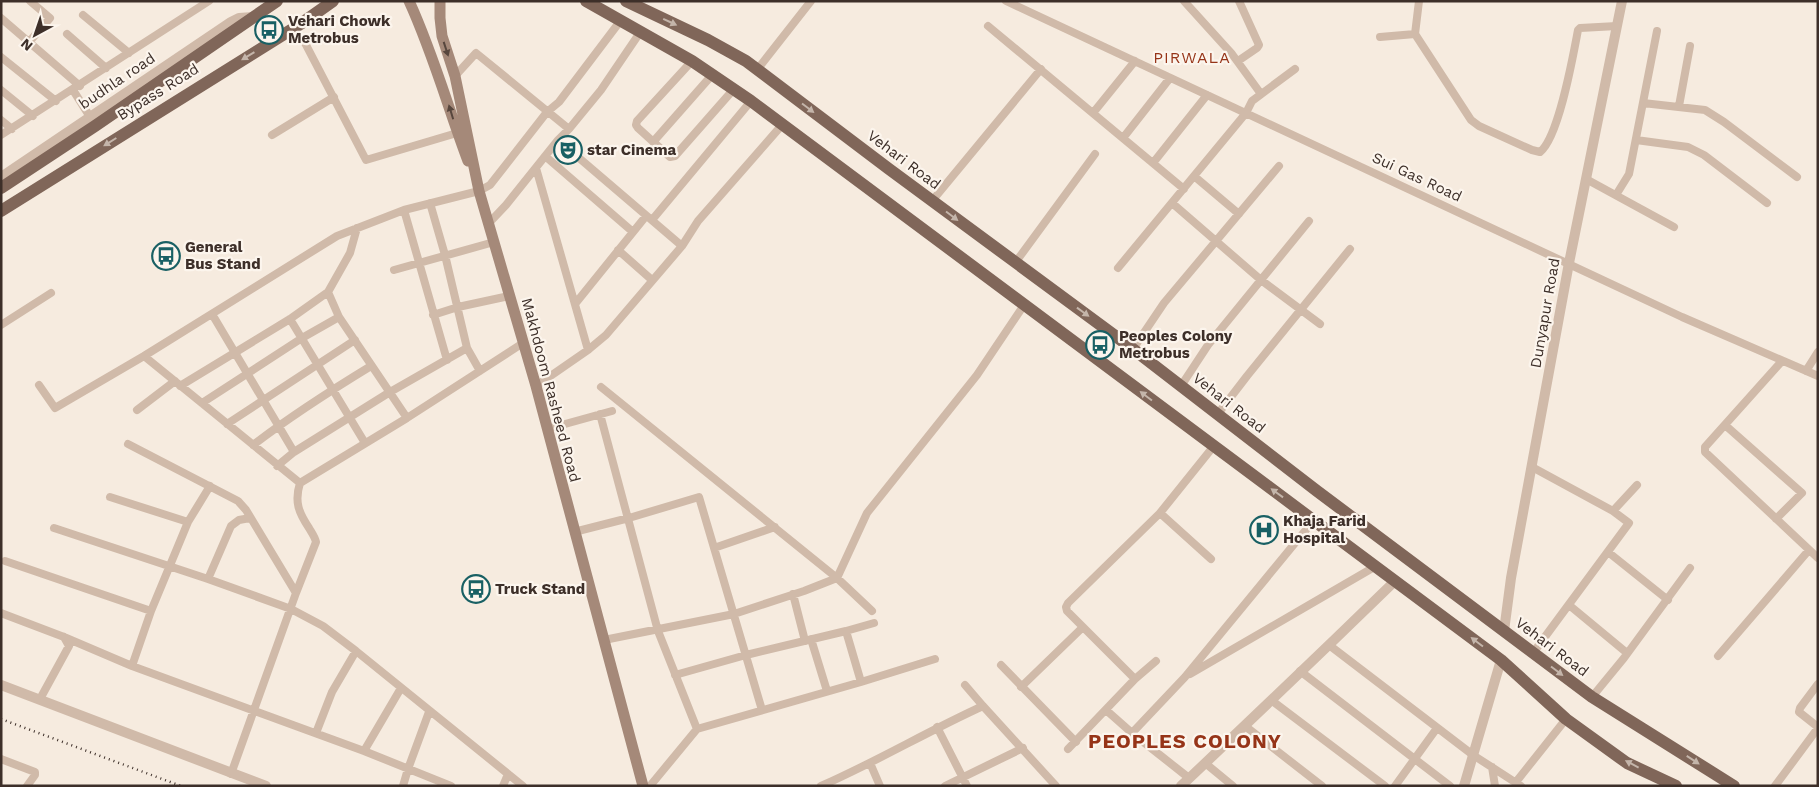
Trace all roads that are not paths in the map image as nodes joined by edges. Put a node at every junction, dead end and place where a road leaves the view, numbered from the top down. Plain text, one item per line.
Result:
1 (30, 1) edge
2 (209, 1) edge
3 (277, 1) edge
4 (333, 1) edge
5 (408, 1) edge
6 (440, 1) edge
7 (586, 1) edge
8 (626, 1) edge
9 (811, 1) edge
10 (1006, 1) edge
11 (1184, 1) edge
12 (1239, 1) edge
13 (1419, 1) edge
14 (1622, 1) edge
15 (83, 15) dead end
16 (1, 18) edge
17 (621, 20) junction
18 (988, 26) dead end
19 (1617, 26) junction
20 (640, 31) junction
21 (1657, 31) dead end
22 (67, 34) dead end
23 (1415, 34) junction
24 (1380, 37) dead end
25 (29, 42) junction
26 (305, 43) dead end
27 (1690, 46) dead end
28 (129, 53) junction
29 (1, 57) edge
30 (692, 61) junction
31 (1238, 61) junction
32 (1135, 62) junction
33 (106, 68) junction
34 (1041, 69) junction
35 (1295, 69) dead end
36 (758, 70) junction
37 (712, 74) junction
38 (455, 76) junction
39 (1170, 78) junction
40 (77, 88) junction
41 (1, 90) edge
42 (733, 90) junction
43 (1261, 94) junction
44 (1207, 95) junction
45 (334, 97) junction
46 (56, 101) junction
47 (751, 101) junction
48 (1643, 103) junction
49 (1679, 106) junction
50 (547, 112) junction
51 (1093, 113) junction
52 (1246, 113) junction
53 (33, 116) junction
54 (1, 120) edge
55 (93, 121) junction
56 (782, 125) junction
57 (12, 129) junction
58 (569, 129) junction
59 (457, 133) junction
60 (1, 135) edge
61 (272, 135) dead end
62 (1123, 138) junction
63 (558, 140) junction
64 (1636, 140) junction
65 (653, 142) junction
66 (1095, 154) dead end
67 (545, 156) junction
68 (1153, 164) junction
69 (1279, 166) dead end
70 (536, 168) junction
71 (1194, 176) junction
72 (1, 177) edge
73 (1797, 177) dead end
74 (1586, 179) junction
75 (1, 188) edge
76 (1184, 189) junction
77 (479, 191) junction
78 (1616, 195) junction
79 (932, 201) junction
80 (430, 202) junction
81 (1172, 203) junction
82 (1767, 203) dead end
83 (404, 210) junction
84 (1, 211) edge
85 (1239, 214) junction
86 (649, 218) junction
87 (1310, 220) dead end
88 (488, 224) junction
89 (1674, 227) dead end
90 (356, 228) junction
91 (632, 232) junction
92 (1215, 241) junction
93 (494, 242) junction
94 (682, 246) junction
95 (618, 250) junction
96 (1350, 250) dead end
97 (444, 255) junction
98 (1015, 263) junction
99 (1569, 263) junction
100 (420, 264) junction
101 (1118, 268) dead end
102 (394, 270) dead end
103 (652, 280) junction
104 (1261, 280) junction
105 (328, 292) junction
106 (50, 293) dead end
107 (510, 296) junction
108 (575, 304) junction
109 (1024, 305) junction
110 (458, 307) junction
111 (1300, 310) junction
112 (212, 314) junction
113 (434, 315) junction
114 (339, 316) junction
115 (290, 319) junction
116 (1320, 324) dead end
117 (1, 325) edge
118 (302, 338) junction
119 (355, 340) junction
120 (523, 343) junction
121 (466, 348) junction
122 (1133, 349) junction
123 (588, 350) junction
124 (1818, 352) edge
125 (235, 353) junction
126 (144, 356) junction
127 (447, 360) junction
128 (1782, 361) junction
129 (318, 364) junction
130 (372, 366) junction
131 (480, 371) junction
132 (1806, 371) junction
133 (248, 374) junction
134 (1818, 376) edge
135 (177, 384) junction
136 (39, 386) dead end
137 (536, 386) junction
138 (1181, 386) junction
139 (601, 387) dead end
140 (333, 389) junction
141 (390, 392) junction
142 (263, 400) junction
143 (202, 404) junction
144 (137, 410) dead end
145 (612, 411) dead end
146 (600, 414) junction
147 (1217, 415) junction
148 (350, 417) junction
149 (408, 418) junction
150 (227, 424) junction
151 (1725, 425) junction
152 (278, 426) junction
153 (547, 429) junction
154 (365, 443) junction
155 (128, 444) dead end
156 (253, 445) junction
157 (1213, 447) junction
158 (294, 452) junction
159 (277, 466) junction
160 (1532, 468) junction
161 (300, 484) junction
162 (1637, 485) dead end
163 (210, 486) junction
164 (110, 498) dead end
165 (1613, 511) junction
166 (1160, 513) junction
167 (250, 518) junction
168 (628, 518) junction
169 (1776, 519) junction
170 (1314, 520) junction
171 (188, 522) junction
172 (775, 527) junction
173 (54, 528) dead end
174 (574, 532) junction
175 (714, 548) junction
176 (1808, 550) junction
177 (1608, 552) junction
178 (1211, 558) dead end
179 (1818, 558) edge
180 (5, 561) dead end
181 (170, 566) junction
182 (1376, 566) junction
183 (1690, 568) dead end
184 (837, 578) junction
185 (208, 579) junction
186 (1395, 581) junction
187 (296, 592) junction
188 (793, 594) junction
189 (1668, 600) junction
190 (1569, 605) junction
191 (291, 609) junction
192 (151, 611) junction
193 (872, 611) dead end
194 (1, 613) edge
195 (734, 614) junction
196 (874, 623) dead end
197 (1083, 627) junction
198 (658, 630) junction
199 (846, 631) junction
200 (1504, 631) junction
201 (64, 637) junction
202 (604, 640) junction
203 (808, 640) junction
204 (1329, 645) junction
205 (356, 651) junction
206 (1533, 653) junction
207 (1627, 653) junction
208 (746, 655) junction
209 (1718, 656) dead end
210 (935, 659) dead end
211 (1501, 660) junction
212 (1156, 661) dead end
213 (132, 666) junction
214 (1001, 666) dead end
215 (1300, 672) junction
216 (675, 675) junction
217 (1185, 676) junction
218 (1135, 679) junction
219 (861, 682) junction
220 (1818, 684) edge
221 (1, 685) edge
222 (965, 685) dead end
223 (1021, 687) junction
224 (401, 688) junction
225 (826, 691) junction
226 (1592, 697) junction
227 (40, 699) junction
228 (1271, 700) junction
229 (983, 706) junction
230 (762, 710) junction
231 (1106, 710) junction
232 (254, 711) junction
233 (429, 712) junction
234 (1566, 719) junction
235 (1245, 726) junction
236 (937, 727) junction
237 (1818, 727) edge
238 (1437, 728) junction
239 (697, 729) junction
240 (316, 733) junction
241 (1132, 733) junction
242 (1076, 742) junction
243 (1022, 748) junction
244 (1068, 749) dead end
245 (364, 750) junction
246 (1473, 755) junction
247 (1, 759) edge
248 (1414, 760) junction
249 (870, 763) junction
250 (1205, 763) junction
251 (1492, 767) junction
252 (408, 769) junction
253 (232, 774) junction
254 (508, 774) junction
255 (962, 777) junction
256 (1185, 782) edge
257 (835, 783) edge
258 (1519, 784) edge
259 (27, 786) edge
260 (266, 786) edge
261 (403, 786) edge
262 (452, 786) edge
263 (503, 786) edge
264 (523, 786) edge
265 (643, 786) edge
266 (650, 786) edge
267 (821, 786) edge
268 (880, 786) edge
269 (944, 786) edge
270 (967, 786) edge
271 (1056, 786) edge
272 (1233, 786) edge
273 (1322, 786) edge
274 (1385, 786) edge
275 (1394, 786) edge
276 (1450, 786) edge
277 (1464, 786) edge
278 (1496, 786) edge
279 (1675, 786) edge
280 (1734, 786) edge
281 (1775, 786) edge

1 - 25 street
2 - 28 street
3 - 55 main road
4 -> 84 main road, Bypass Road
59 -> 5 main road
6 -> 38 main road, Makhdoom Rasheed Road
7 - 17 main road
8 -> 36 main road, Vehari Road
9 - 36 street
10 - 32 street, Sui Gas Road
11 - 31 street
12 - 31 street
13 - 23 street
14 - 19 street, Dunyapur Road
15 - 28 street
16 - 25 street
17 - 20 main road
17 - 50 street
18 - 34 street
19 - 23 street
19 - 74 street, Dunyapur Road
20 - 30 main road
20 - 58 street
21 - 48 street
22 - 33 street
23 - 24 street
25 - 40 street
26 - 45 street
27 - 49 street
28 - 33 street
29 - 46 street
30 - 37 main road
30 - 65 street
31 - 43 street
32 - 39 street, Sui Gas Road
32 - 51 street
33 - 40 street
34 - 51 street
34 - 79 street
35 - 43 street
36 -> 79 main road, Vehari Road
37 - 42 main road
37 - 65 street
38 - 50 street
38 - 77 main road, Makhdoom Rasheed Road
39 - 44 street, Sui Gas Road
39 - 62 street
40 - 46 street
40 - 55 street
41 - 53 street
42 - 47 main road
42 - 65 street
43 - 52 street
44 - 52 street, Sui Gas Road
44 - 68 street
45 - 59 street
45 - 61 street
46 - 53 street
47 - 56 main road
47 - 86 street
48 - 49 street
48 - 64 street
49 - 73 street
50 - 58 street
50 - 77 street
51 - 62 street
52 - 71 street
52 - 99 street, Sui Gas Road
53 - 57 street
54 - 57 street
55 - 72 street, budhla road
55 - 75 main road
56 - 94 street
56 - 109 main road
57 - 60 street
58 - 63 street
59 - 77 main road
62 - 68 street
63 - 67 street
63 - 86 street
64 - 78 street
64 - 82 street
66 - 98 street
67 - 70 street
67 - 91 street
68 - 76 street
69 - 85 street
70 - 88 street
70 - 108 street
71 - 76 street
71 - 85 street
74 - 78 street
74 - 99 street, Dunyapur Road
76 - 81 street
77 - 80 street
77 - 88 main road, Makhdoom Rasheed Road
78 - 89 street
79 -> 98 main road, Vehari Road
80 - 83 street
80 - 97 street
81 - 92 street
81 - 101 street
83 - 90 street
83 - 100 street
85 - 92 street
86 - 91 street
86 - 94 street
87 - 104 street
88 - 93 main road, Makhdoom Rasheed Road
90 - 105 street
90 - 112 street
91 - 95 street
92 - 104 street
92 - 122 street
93 - 97 street
93 - 107 main road, Makhdoom Rasheed Road
94 - 103 street
95 - 103 street
95 - 108 street
96 - 111 street
97 - 100 street
97 - 110 street
98 -> 122 main road, Vehari Road
99 - 128 street, Sui Gas Road
99 - 160 street, Dunyapur Road
100 - 102 street
100 - 113 street
103 - 123 street
104 - 111 street
104 - 138 street
105 - 114 street
105 - 115 street
106 - 117 street
107 - 110 street
107 - 120 main road, Makhdoom Rasheed Road
108 - 123 street
157 -> 109 main road
109 - 184 street
110 - 113 street
110 - 121 street
111 - 116 street
111 - 147 street
112 - 125 street
112 - 126 street
113 - 127 street
114 - 118 street
114 - 119 street
115 - 118 street
115 - 125 street
118 - 129 street
118 - 133 street
119 - 129 street
119 - 130 street
120 - 131 street
120 - 137 main road, Makhdoom Rasheed Road
121 - 127 street
121 - 131 street
122 - 138 main road, Vehari Road
123 - 137 street
124 - 132 street
125 - 133 street
125 - 135 street
126 - 135 street
126 - 136 street
127 - 141 street
128 - 132 street, Sui Gas Road
128 - 151 street
129 - 140 street
129 - 142 street
130 - 140 street
130 - 141 street
131 - 149 street
132 - 134 street, Sui Gas Road
133 - 142 street
133 - 143 street
135 - 143 street
135 - 144 street
137 - 153 main road, Makhdoom Rasheed Road
138 - 147 main road, Vehari Road
139 - 172 street
140 - 148 street
140 - 152 street
141 - 148 street
141 - 149 street
142 - 150 street
142 - 152 street
143 - 150 street
145 - 146 street
146 - 153 street
146 - 168 street
147 - 200 main road, Vehari Road
148 - 154 street
148 - 158 street
149 - 154 street
150 - 156 street
151 - 169 street
151 - 169 street
152 - 156 street
152 - 158 street
153 - 174 main road, Makhdoom Rasheed Road
154 - 161 street
155 - 163 street
156 - 159 street
157 - 166 street
170 -> 157 main road
158 - 159 street
159 - 161 street
160 - 165 street
160 - 200 street, Dunyapur Road
161 - 187 street
162 - 165 street
163 - 167 street
163 - 171 street
164 - 171 street
165 - 177 street
166 - 178 street
166 - 197 street
167 - 185 street
167 - 187 street
168 - 174 street
168 - 175 street
168 - 198 street
169 - 176 street
170 - 182 main road
170 - 217 street
171 - 181 street
172 - 175 street
172 - 184 street
173 - 181 street
174 - 202 main road, Makhdoom Rasheed Road
175 - 195 street
176 - 179 street
176 - 209 street
177 - 189 street
177 - 190 street
180 - 192 street
181 - 185 street
181 - 192 street
182 - 186 main road
182 - 217 street
183 - 189 street
184 - 188 street
184 - 193 street
185 - 191 street
186 - 204 street
211 -> 186 main road
187 - 191 street
188 - 195 street
188 - 203 street
189 - 207 street
190 - 206 street
190 - 207 street
191 - 205 street
191 - 232 street
192 - 213 street
194 - 201 street
195 - 198 street
195 - 208 street
196 - 199 street
197 - 218 street
197 - 223 street
198 - 202 street
198 - 216 street
199 - 203 street
199 - 219 street
200 - 206 main road, Vehari Road
201 - 213 street
201 - 227 street
202 - 265 main road, Makhdoom Rasheed Road
203 - 208 street
203 - 225 street
204 - 215 street
204 - 238 street
205 - 224 street
205 - 240 street
206 -> 226 main road, Vehari Road
207 - 226 street
208 - 216 street
208 - 230 street
210 - 219 street
211 - 234 main road
211 - 246 street
212 - 218 street
213 - 232 street
214 - 223 street
215 - 228 street
215 - 248 street
216 - 239 street
217 - 241 street
218 - 231 street
219 - 225 street
220 - 237 street
221 - 227 street
222 - 229 street
223 - 242 street
224 - 233 street
224 - 245 street
225 - 230 street
226 -> 280 main road, Vehari Road
227 - 253 street
228 - 235 street
228 - 274 street
229 - 236 street
229 - 243 street
230 - 239 street
231 - 241 street
231 - 242 street
232 - 240 street
232 - 253 street
233 - 252 street
233 - 254 street
234 - 258 street
279 -> 234 main road
235 - 250 street
235 - 273 street
236 - 249 street
236 - 255 street
237 - 281 street
238 - 246 street
238 - 248 street
239 - 266 street
240 - 245 street
241 - 256 street
242 - 244 street
243 - 255 street
243 - 271 street
245 - 252 street
246 - 251 street
246 - 277 street
247 - 259 street
248 - 275 street
248 - 276 street
249 - 257 street
249 - 268 street
250 - 256 street
250 - 272 street
251 - 258 street
251 - 278 street
252 - 261 street
252 - 262 street
253 - 260 street
254 - 263 street
254 - 264 street
255 - 269 street
255 - 270 street
257 - 267 street

